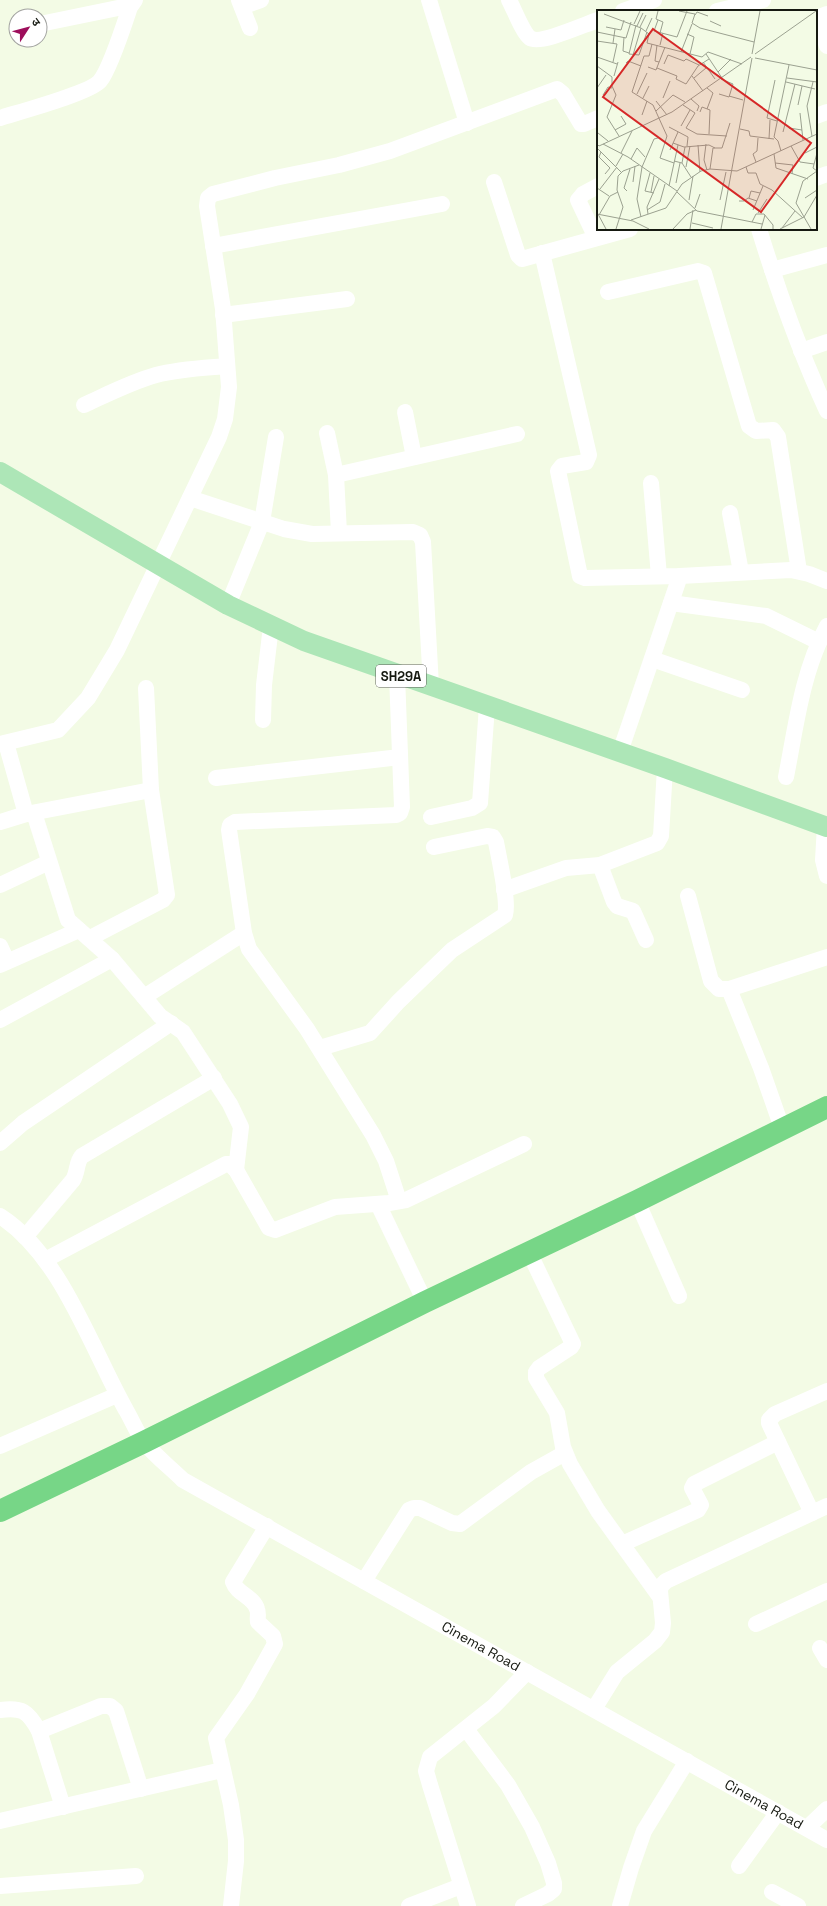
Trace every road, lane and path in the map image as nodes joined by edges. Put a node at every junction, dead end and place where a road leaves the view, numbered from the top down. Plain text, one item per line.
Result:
1 (261, 0) edge
2 (429, 0) edge
3 (509, 0) edge
4 (654, 0) edge
5 (763, 0) edge
6 (241, 3) edge
7 (126, 6) edge
8 (626, 10) edge
9 (721, 10) edge
10 (827, 14) edge
11 (597, 20) edge
12 (48, 22) edge
13 (250, 28) dead end
14 (827, 46) edge
15 (827, 112) edge
16 (817, 116) edge
17 (0, 118) edge
18 (597, 118) edge
19 (467, 123) junction
20 (827, 174) edge
21 (817, 178) edge
22 (494, 182) dead end
23 (597, 187) edge
24 (442, 204) dead end
25 (626, 230) edge
26 (759, 230) edge
27 (596, 238) junction
28 (213, 246) junction
29 (542, 253) junction
30 (827, 255) edge
31 (772, 270) junction
32 (608, 292) dead end
33 (347, 299) dead end
34 (223, 315) junction
35 (827, 342) edge
36 (801, 351) junction
37 (228, 366) junction
38 (84, 405) dead end
39 (827, 411) edge
40 (405, 412) dead end
41 (327, 432) dead end
42 (517, 434) dead end
43 (276, 437) dead end
44 (414, 457) junction
45 (0, 472) edge
46 (336, 475) junction
47 (651, 483) dead end
48 (190, 498) junction
49 (730, 513) dead end
50 (262, 522) junction
51 (339, 533) junction
52 (157, 564) junction
53 (799, 571) junction
54 (741, 572) junction
55 (659, 576) junction
56 (680, 576) junction
57 (827, 581) edge
58 (671, 603) junction
59 (228, 605) junction
60 (271, 626) junction
61 (827, 626) edge
62 (818, 642) junction
63 (652, 659) junction
64 (397, 675) junction
65 (431, 686) junction
66 (146, 688) dead end
67 (742, 690) dead end
68 (487, 706) junction
69 (263, 720) dead end
70 (3, 744) edge
71 (620, 752) junction
72 (400, 757) junction
73 (665, 768) junction
74 (786, 777) dead end
75 (216, 778) dead end
76 (151, 790) junction
77 (30, 814) junction
78 (431, 817) dead end
79 (0, 822) edge
80 (826, 827) edge
81 (434, 847) dead end
82 (49, 862) junction
83 (600, 865) junction
84 (827, 876) edge
85 (0, 884) edge
86 (504, 890) junction
87 (688, 896) dead end
88 (244, 933) junction
89 (85, 934) junction
90 (646, 940) dead end
91 (0, 946) edge
92 (827, 957) edge
93 (112, 959) junction
94 (4, 963) edge
95 (729, 988) junction
96 (144, 997) junction
97 (0, 1020) edge
98 (170, 1023) junction
99 (320, 1048) junction
100 (214, 1078) junction
101 (827, 1107) edge
102 (782, 1128) junction
103 (0, 1143) edge
104 (524, 1144) dead end
105 (236, 1170) junction
106 (399, 1201) junction
107 (637, 1201) junction
108 (378, 1204) junction
109 (0, 1216) edge
110 (25, 1237) junction
111 (528, 1252) junction
112 (45, 1260) junction
113 (679, 1296) dead end
114 (425, 1302) junction
115 (827, 1391) edge
116 (117, 1395) junction
117 (144, 1442) junction
118 (778, 1442) junction
119 (0, 1446) edge
120 (565, 1452) junction
121 (827, 1506) edge
122 (0, 1511) edge
123 (812, 1512) junction
124 (267, 1526) junction
125 (622, 1544) junction
126 (364, 1580) junction
127 (827, 1591) edge
128 (660, 1597) junction
129 (756, 1624) dead end
130 (527, 1672) junction
131 (594, 1709) junction
132 (0, 1710) edge
133 (466, 1729) junction
134 (39, 1731) junction
135 (687, 1761) junction
136 (222, 1770) junction
137 (141, 1789) junction
138 (63, 1806) junction
139 (827, 1809) edge
140 (778, 1812) junction
141 (0, 1821) edge
142 (806, 1828) junction
143 (827, 1840) edge
144 (738, 1866) dead end
145 (136, 1876) dead end
146 (0, 1886) edge
147 (461, 1886) junction
148 (772, 1892) dead end
149 (231, 1906) edge
150 (409, 1906) edge
151 (468, 1906) edge
152 (523, 1906) edge
153 (620, 1906) edge
154 (798, 1906) edge

1 - 6 street
2 - 19 street
3 - 11 street
4 - 8 street
5 - 9 street
6 - 13 street
7 - 12 street
7 - 17 street
10 - 14 street
15 - 16 street
18 - 19 street
19 - 28 street
20 - 21 street
22 - 29 street
23 - 27 street
24 - 28 street
25 - 27 street
26 - 31 street
27 - 29 street
28 - 34 street
29 - 55 street
30 - 31 street
31 - 36 street
32 - 53 street
33 - 34 street
34 - 37 street
35 - 36 street
36 - 39 street
37 - 38 street
37 - 48 street
40 - 44 street
41 - 46 street
42 - 44 street
43 - 50 street
44 - 46 street
45 - 52 main road, SH29A
46 - 51 street
47 - 55 street
48 - 50 street
48 - 52 street
49 - 54 street
50 - 51 street
50 - 59 street
51 - 65 street
52 - 59 main road, SH29A
52 - 70 street
53 - 54 street
53 - 57 street
54 - 56 street
55 - 56 street
56 - 58 street
58 - 62 street
58 - 63 street
59 - 60 main road, SH29A
60 - 64 main road, SH29A
60 - 69 street
61 - 62 street
62 - 74 street
63 - 67 street
63 - 71 street
64 - 65 main road, SH29A
64 - 72 street
65 - 68 main road, SH29A
66 - 76 street
68 - 71 main road, SH29A
68 - 78 street
70 - 77 street
71 - 73 main road, SH29A
72 - 75 street
72 - 88 street
73 - 80 main road, SH29A
73 - 83 street
76 - 77 street
76 - 89 street
77 - 79 street
77 - 82 street
80 - 84 street
81 - 86 street
82 - 85 street
82 - 89 street
83 - 86 street
83 - 90 street
86 - 99 street
87 - 95 street
88 - 96 street
88 - 99 street
89 - 93 street
89 - 94 street
91 - 94 street
92 - 95 street
93 - 96 street
93 - 97 street
95 - 102 street
96 - 98 street
98 - 100 street
98 - 103 street
99 - 106 street
100 - 105 street
100 - 110 street
101 - 102 highway
102 - 107 highway
104 - 106 street
105 - 108 street
105 - 112 street
106 - 108 street
107 - 111 highway
107 - 113 street
108 - 114 street
109 - 110 street, Cinema Road
110 - 112 street, Cinema Road
111 - 114 highway
111 - 120 street
112 - 116 street, Cinema Road
114 - 117 highway
115 - 118 street
116 - 117 street, Cinema Road
116 - 119 street
117 - 122 highway
117 - 124 street, Cinema Road
118 - 123 street
118 - 125 street
120 - 125 street
120 - 126 street
121 - 123 street
123 - 128 street
124 - 126 street, Cinema Road
124 - 136 street
125 - 128 street
126 - 130 street, Cinema Road
127 - 129 street
128 - 131 street
130 - 131 street, Cinema Road
130 - 133 street
131 - 135 street, Cinema Road
132 - 134 street
133 - 147 street
133 - 152 street
134 - 137 street
134 - 138 street
135 - 140 street, Cinema Road
135 - 153 street
136 - 137 street
136 - 149 street
137 - 138 street
138 - 141 street
139 - 142 street
140 - 142 street, Cinema Road
140 - 144 street
142 - 143 street, Cinema Road
145 - 146 street
147 - 150 street
147 - 151 street
148 - 154 street

